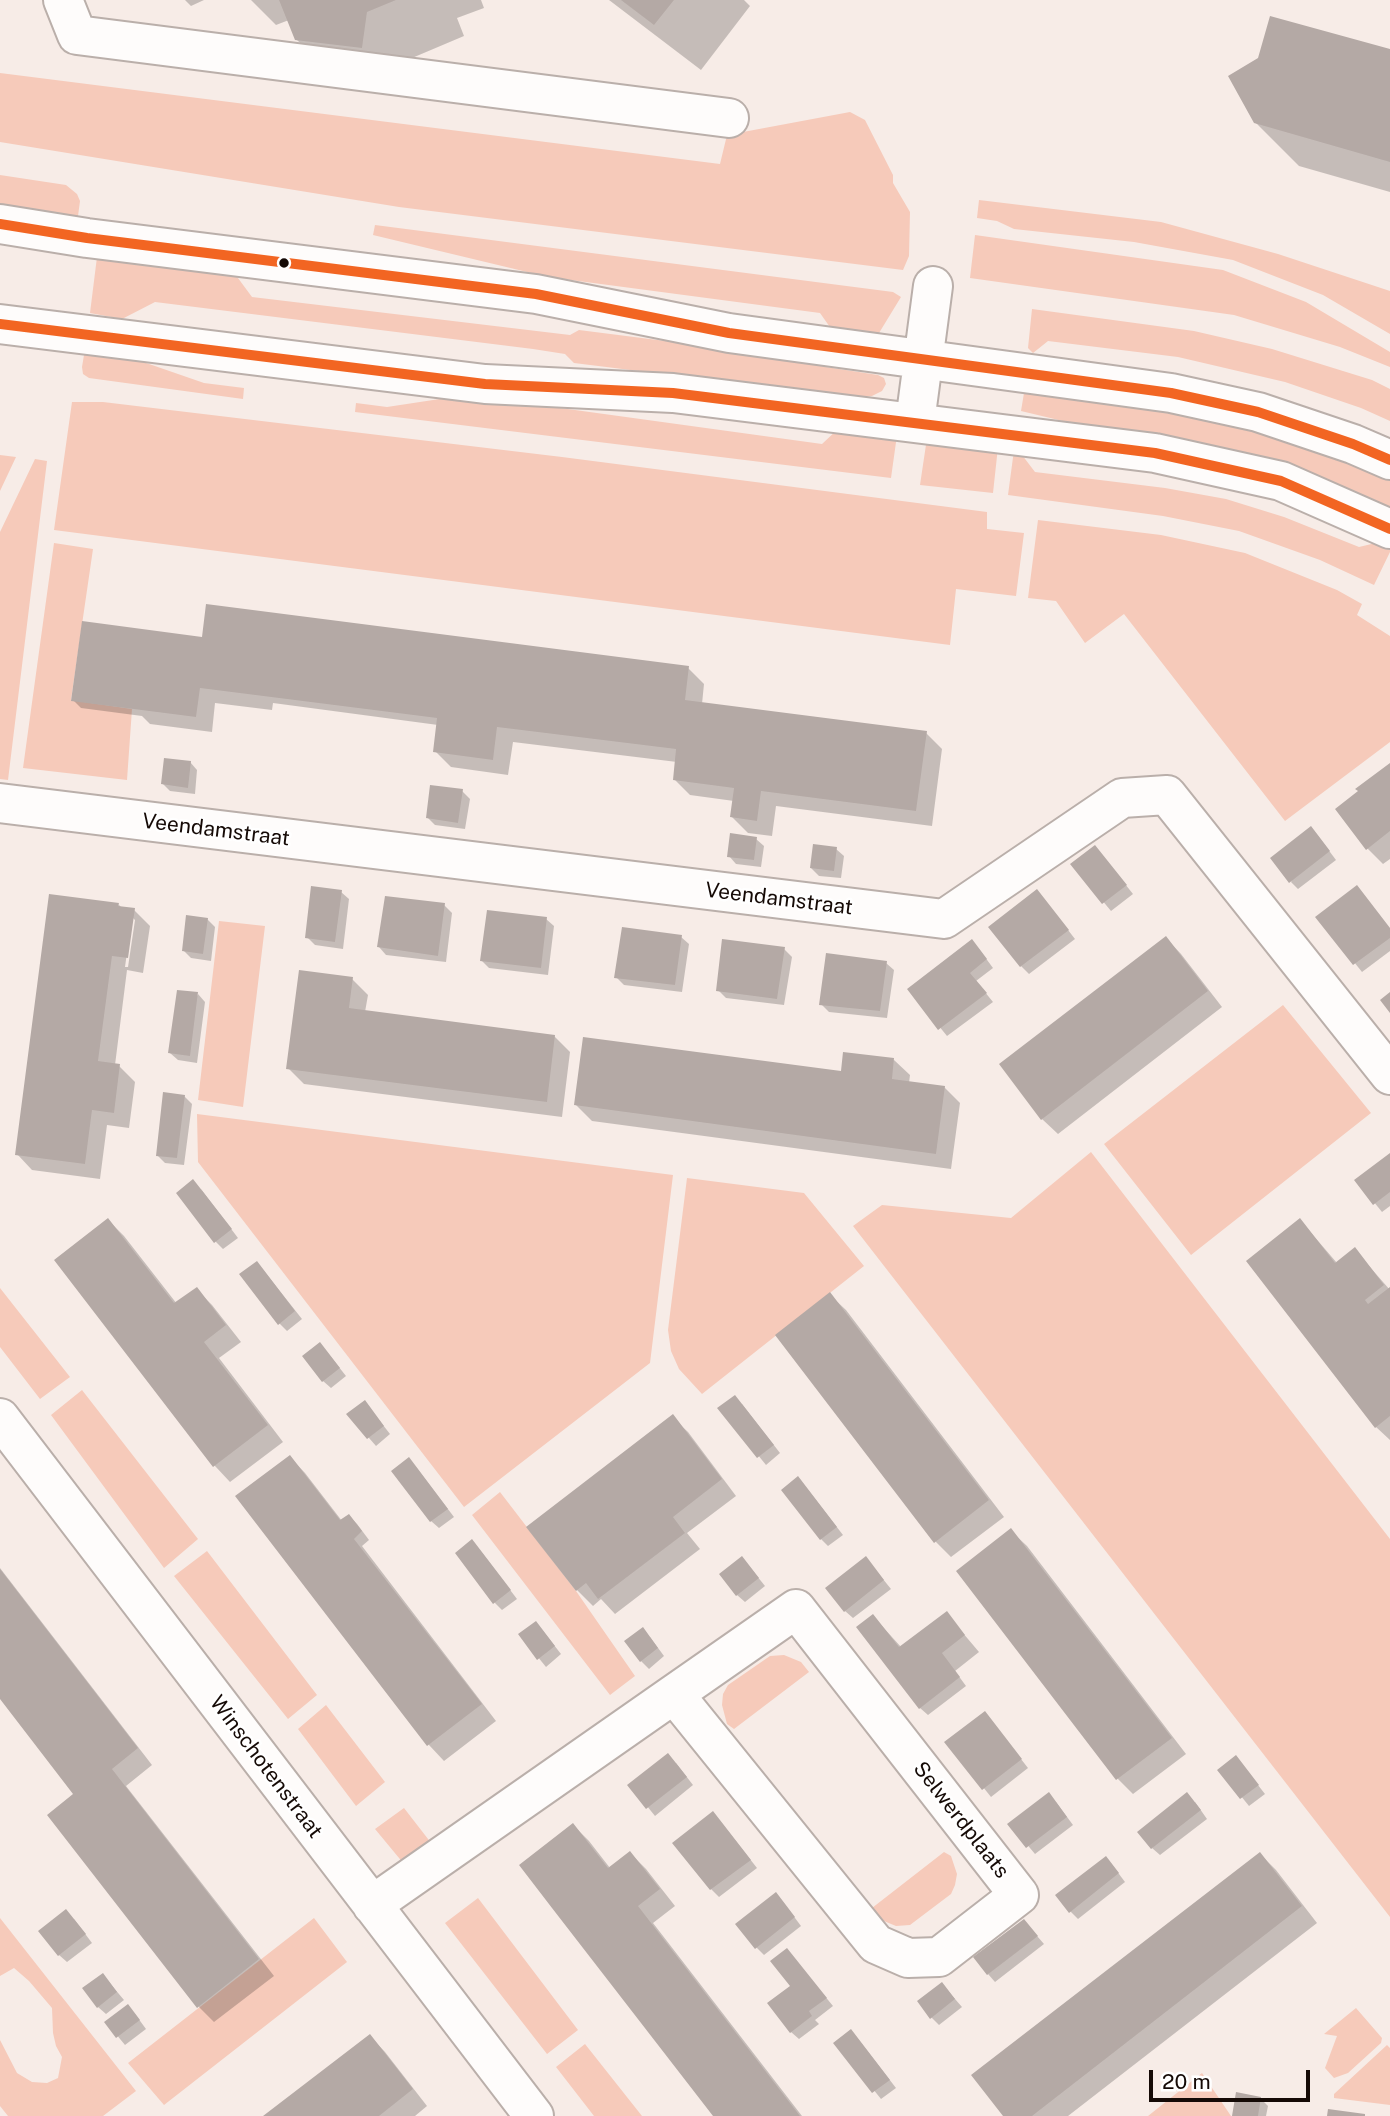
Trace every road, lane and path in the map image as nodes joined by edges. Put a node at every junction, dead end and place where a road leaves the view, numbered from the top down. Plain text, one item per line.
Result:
1 (63, 0) edge
2 (729, 118) dead end
3 (1, 228) edge
4 (933, 286) dead end
5 (0, 324) edge
6 (923, 358) junction
7 (915, 422) junction
8 (1390, 460) edge
9 (1390, 529) edge
10 (0, 803) edge
11 (1390, 1075) edge
12 (0, 1418) edge
13 (674, 1693) junction
14 (372, 1905) junction
15 (534, 2116) edge

1 - 2 street
3 - 6 street
4 - 6 street
5 - 7 street
6 - 7 street
6 - 8 street
7 - 9 street
10 - 11 street, Veendamstraat
12 - 14 street, Winschotenstraat
13 - 13 street, Selwerdplaats
13 - 14 street, Selwerdplaats
14 - 15 street, Winschotenstraat

